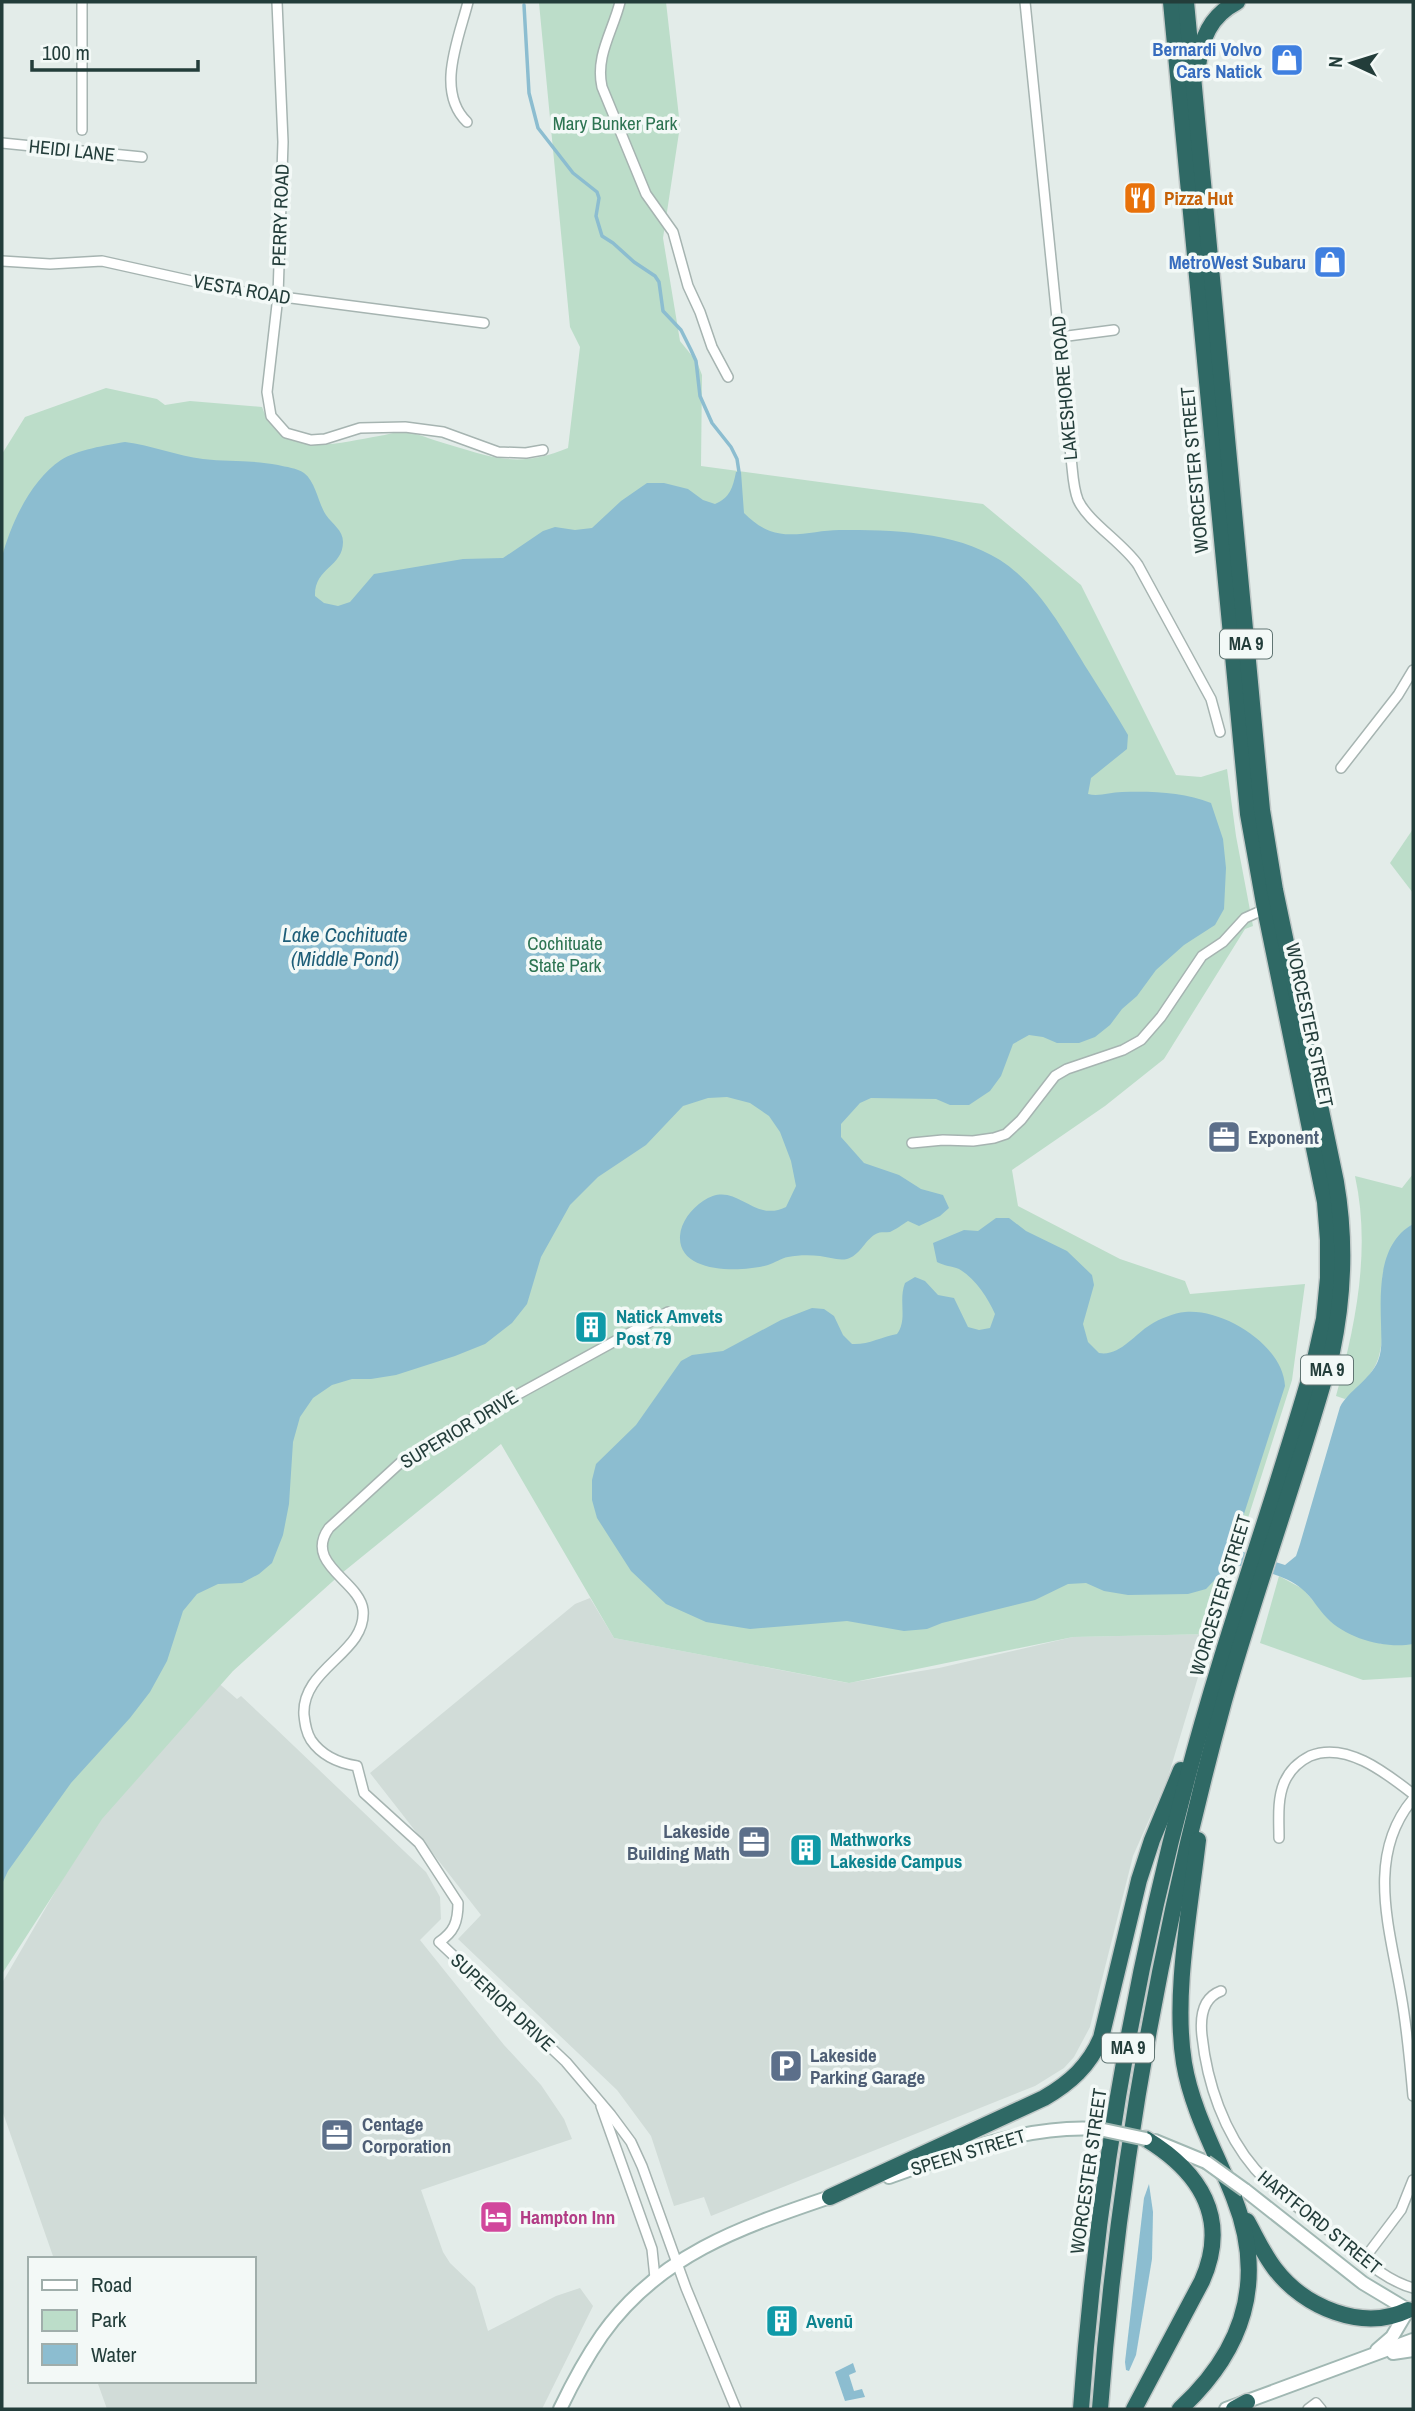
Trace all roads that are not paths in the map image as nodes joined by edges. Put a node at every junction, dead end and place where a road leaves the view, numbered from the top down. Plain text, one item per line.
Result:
1 (82, 2) edge
2 (277, 2) edge
3 (468, 2) edge
4 (620, 2) edge
5 (1026, 2) edge
6 (1171, 2) edge
7 (1186, 2) edge
8 (1237, 2) edge
9 (1195, 101) junction
10 (467, 122) dead end
11 (82, 130) dead end
12 (2, 143) edge
13 (142, 157) dead end
14 (2, 261) edge
15 (278, 296) junction
16 (484, 323) dead end
17 (1114, 330) dead end
18 (1060, 337) junction
19 (727, 377) dead end
20 (542, 450) dead end
21 (1413, 670) edge
22 (1220, 732) dead end
23 (1342, 768) dead end
24 (1265, 909) junction
25 (912, 1143) dead end
26 (668, 1312) dead end
27 (1263, 1549) junction
28 (1255, 1575) junction
29 (1212, 1693) junction
30 (1208, 1765) junction
31 (1413, 1797) edge
32 (1279, 1838) dead end
33 (1221, 1991) dead end
34 (1413, 2096) edge
35 (597, 2098) junction
36 (1146, 2139) junction
37 (1413, 2180) edge
38 (1240, 2195) junction
39 (830, 2197) junction
40 (1363, 2259) junction
41 (676, 2263) junction
42 (655, 2278) junction
43 (1413, 2288) edge
44 (1411, 2310) edge
45 (1413, 2340) edge
46 (1413, 2350) edge
47 (1368, 2357) junction
48 (1240, 2405) edge
49 (560, 2409) edge
50 (736, 2409) edge
51 (1081, 2409) edge
52 (1100, 2409) edge
53 (1134, 2409) edge
54 (1180, 2409) edge
55 (1226, 2409) edge
56 (1308, 2409) edge
57 (1321, 2409) edge

1 - 11 street
2 - 15 street, PERRY ROAD
3 - 10 street
4 - 19 street
5 - 18 street, LAKESHORE ROAD
6 - 24 highway, WORCESTER STREET / MA 9
7 - 9 highway, WORCESTER STREET / MA 9
8 - 9 highway
9 - 27 highway, WORCESTER STREET / MA 9
12 - 13 street, HEIDI LANE
14 - 15 street, VESTA ROAD
15 - 16 street, VESTA ROAD
15 - 20 street, PERRY ROAD
17 - 18 street
18 - 22 street, LAKESHORE ROAD
21 - 23 street
24 - 25 street
24 - 27 highway, WORCESTER STREET / MA 9
26 - 35 street, SUPERIOR DRIVE
27 - 28 highway, WORCESTER STREET / MA 9
28 - 29 highway, WORCESTER STREET / MA 9
28 - 30 highway, WORCESTER STREET / MA 9
29 - 39 highway
29 - 51 highway, WORCESTER STREET / MA 9
30 - 38 highway
30 - 52 highway, WORCESTER STREET / MA 9
31 - 32 street
31 - 34 street
33 - 40 street, HARTFORD STREET
35 - 41 street, SUPERIOR DRIVE
35 - 42 street, SUPERIOR DRIVE
36 - 38 main road, SPEEN STREET, bridge
36 - 39 main road, SPEEN STREET, bridge
36 - 53 highway
37 - 40 street
38 - 44 main road, SPEEN STREET
38 - 44 highway
38 - 54 highway
39 - 41 main road, SPEEN STREET
40 - 43 street, HARTFORD STREET
41 - 42 main road, SPEEN STREET
41 - 50 street, SUPERIOR DRIVE
42 - 49 main road, SPEEN STREET
44 - 47 main road
45 - 47 main road
46 - 47 main road
47 - 48 main road
48 - 55 main road
56 - 57 street

